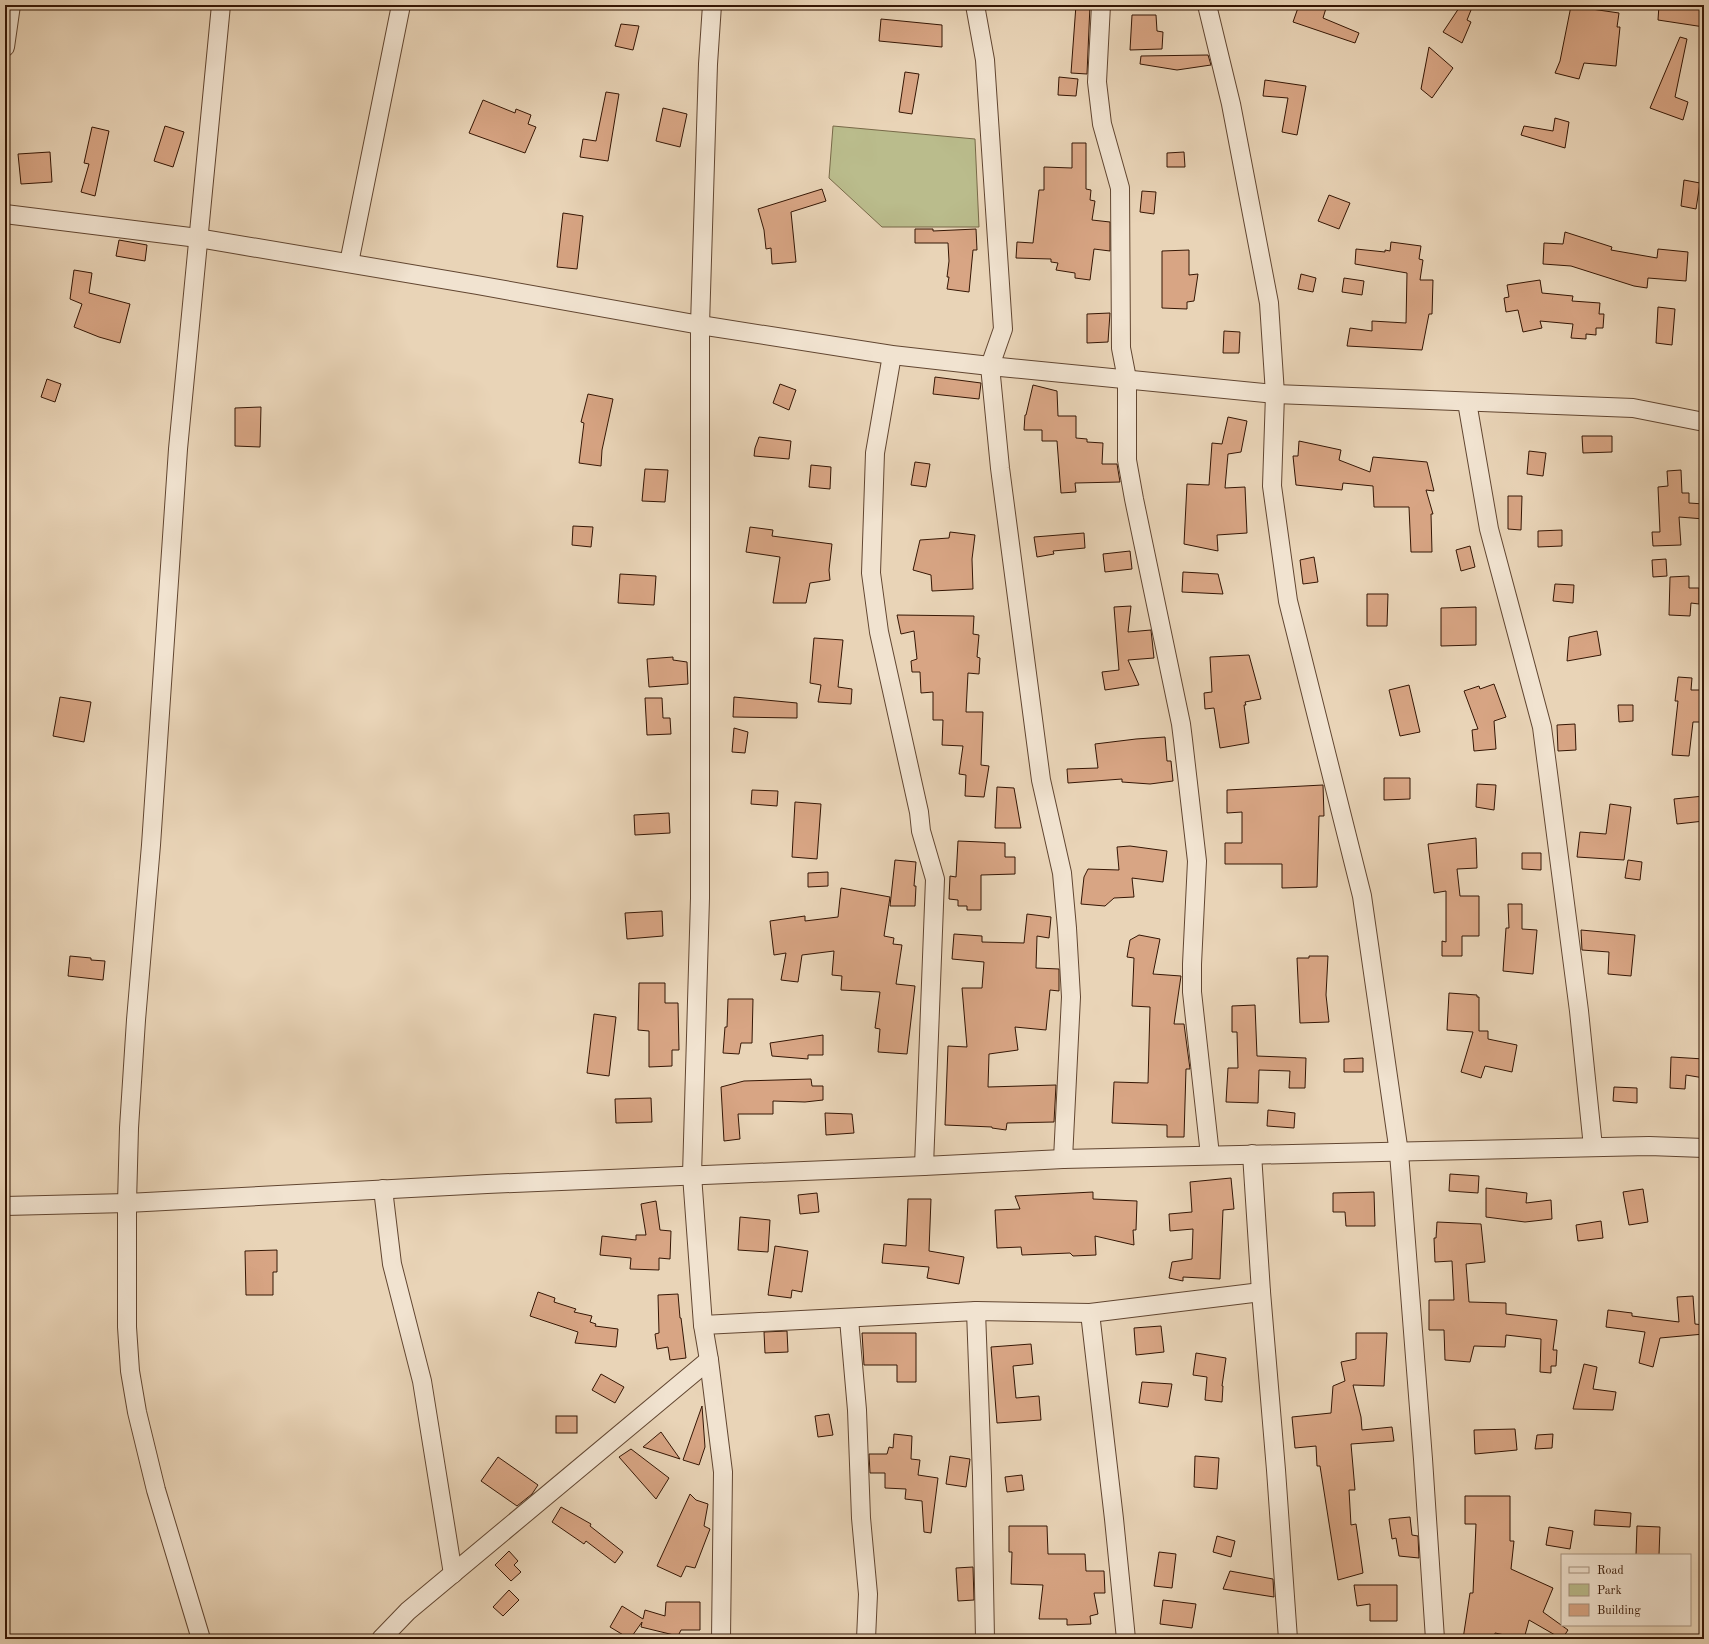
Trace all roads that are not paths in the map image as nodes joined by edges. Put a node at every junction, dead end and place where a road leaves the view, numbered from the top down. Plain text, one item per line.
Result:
1 (11, 5) edge
2 (221, 5) edge
3 (401, 5) edge
4 (712, 5) edge
5 (975, 5) edge
6 (1101, 5) edge
7 (1207, 5) edge
8 (5, 47) edge
9 (5, 214) edge
10 (198, 238) junction
11 (349, 263) junction
12 (700, 325) junction
13 (892, 355) junction
14 (990, 366) junction
15 (1128, 379) junction
16 (1275, 394) junction
17 (1467, 402) junction
18 (1704, 422) edge
19 (1593, 1148) junction
20 (1704, 1148) edge
21 (1399, 1152) junction
22 (1252, 1154) junction
23 (1210, 1155) junction
24 (1063, 1159) junction
25 (924, 1166) junction
26 (692, 1175) junction
27 (382, 1189) junction
28 (127, 1203) junction
29 (5, 1206) edge
30 (1261, 1292) junction
31 (976, 1311) junction
32 (1090, 1313) junction
33 (849, 1319) junction
34 (703, 1325) junction
35 (710, 1360) junction
36 (453, 1574) junction
37 (202, 1639) edge
38 (380, 1639) edge
39 (721, 1639) edge
40 (866, 1639) edge
41 (985, 1639) edge
42 (1126, 1639) edge
43 (1288, 1639) edge
44 (1436, 1639) edge

1 - 8 street
2 - 10 street
3 - 11 street
4 - 12 street
5 - 14 street
6 - 15 street
7 - 16 street
9 - 10 street
10 - 11 street
10 - 28 street
11 - 12 street
12 - 13 street
12 - 26 street
13 - 14 street
13 - 25 street
14 - 15 street
14 - 24 street
15 - 16 street
15 - 23 street
16 - 17 street
16 - 21 street
17 - 18 street
17 - 19 street
19 - 20 street
19 - 21 street
21 - 22 street
21 - 44 street
22 - 23 street
22 - 30 street
23 - 24 street
24 - 25 street
25 - 26 street
26 - 27 street
26 - 34 street
27 - 28 street
27 - 36 street
28 - 29 street
28 - 37 street
30 - 32 street
30 - 43 street
31 - 32 street
31 - 33 street
31 - 41 street
32 - 42 street
33 - 34 street
33 - 40 street
34 - 35 street
35 - 36 street
35 - 39 street
36 - 38 street

